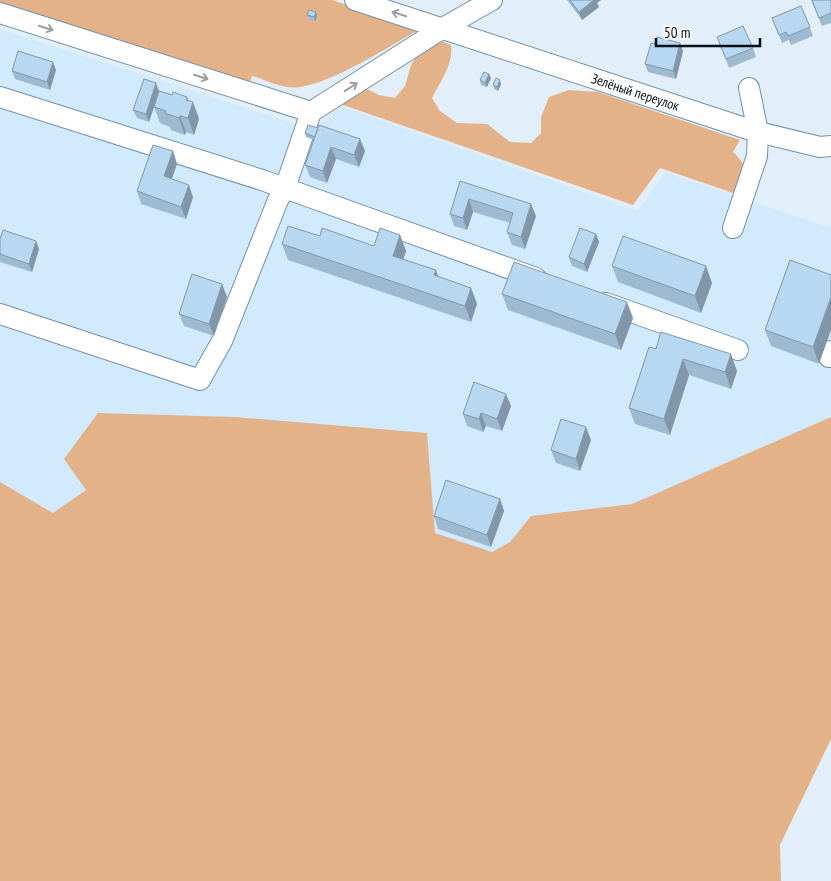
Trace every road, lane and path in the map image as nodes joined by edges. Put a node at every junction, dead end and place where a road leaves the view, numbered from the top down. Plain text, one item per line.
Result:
1 (355, 0) edge
2 (492, 0) edge
3 (0, 13) edge
4 (442, 28) junction
5 (749, 88) dead end
6 (0, 97) edge
7 (311, 112) junction
8 (758, 132) junction
9 (831, 146) edge
10 (285, 188) junction
11 (733, 228) dead end
12 (553, 284) edge
13 (590, 297) edge
14 (0, 314) edge
15 (738, 350) dead end

4 -> 1 street, Зелёный переулок
2 - 4 street
3 -> 7 street
7 -> 4 street
4 - 8 street, Зелёный переулок
5 - 8 street
6 - 10 street
7 - 10 street
8 - 9 street, Зелёный переулок
8 - 11 street
10 - 12 street
10 - 14 street
13 - 15 street

